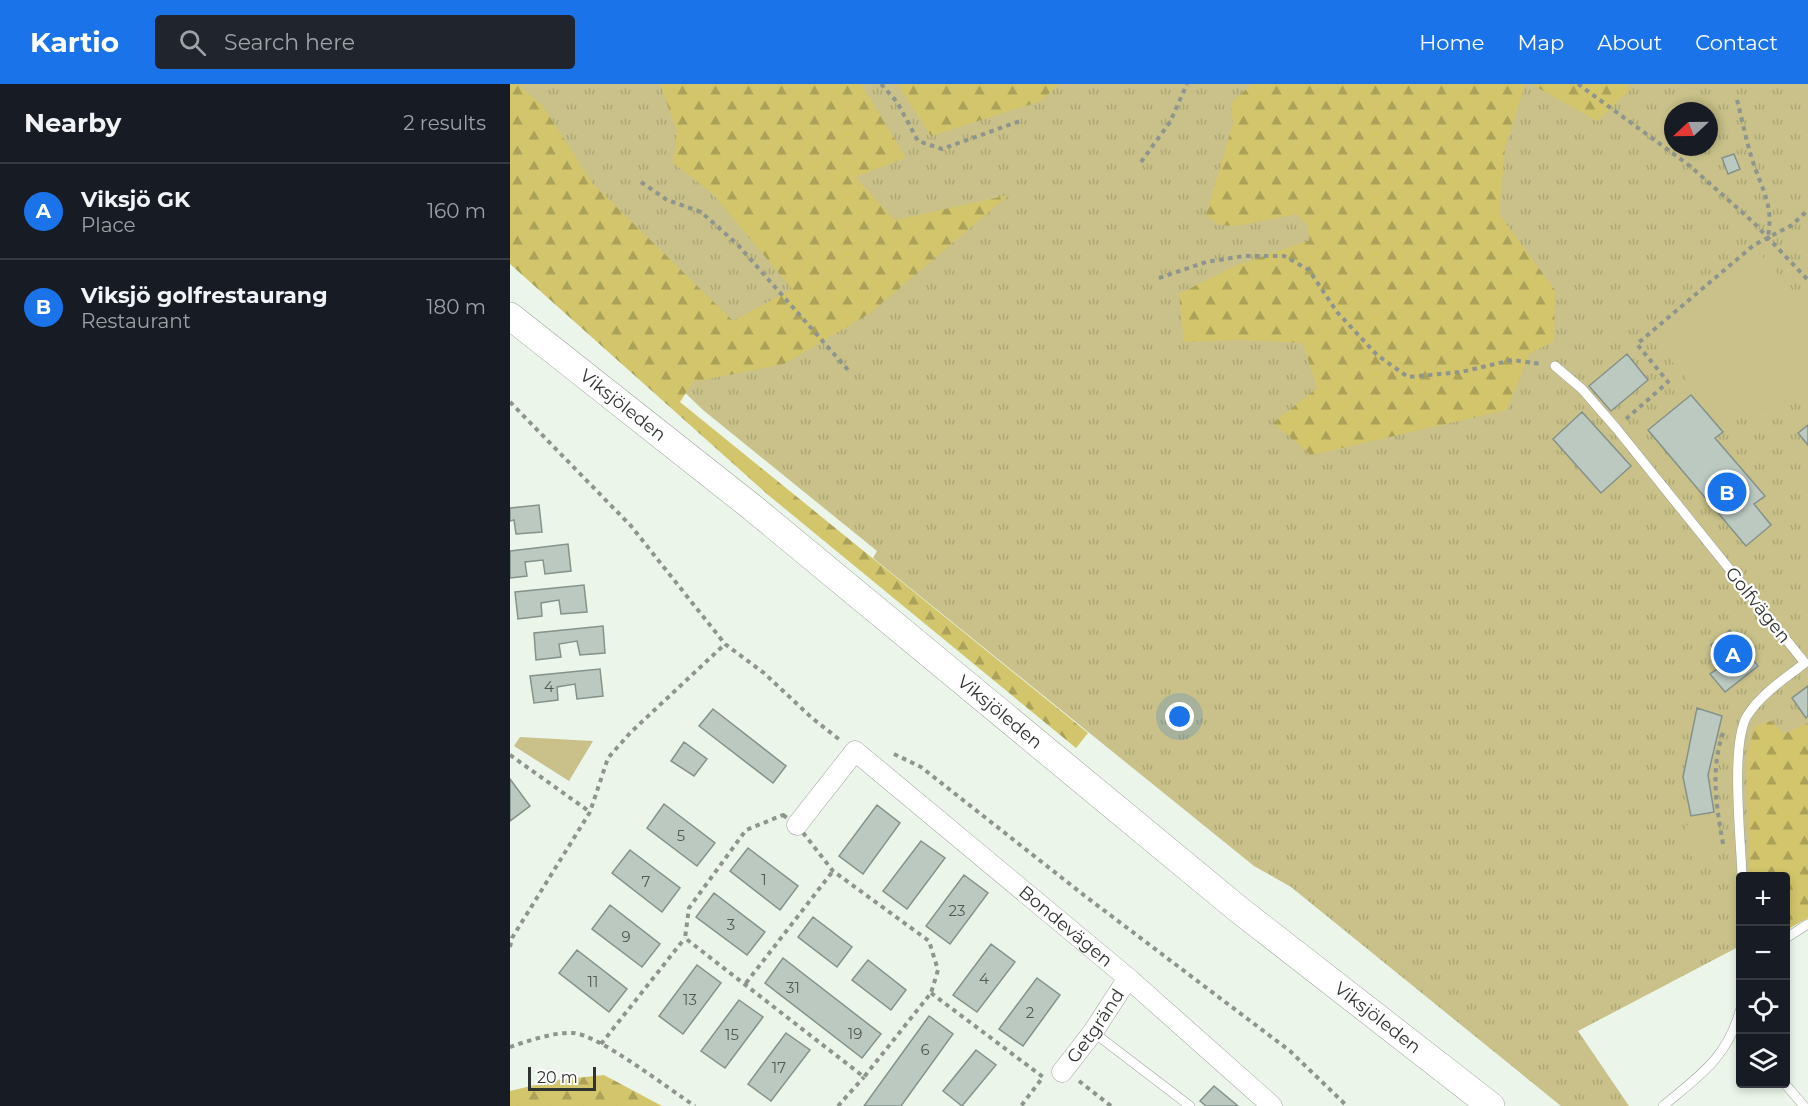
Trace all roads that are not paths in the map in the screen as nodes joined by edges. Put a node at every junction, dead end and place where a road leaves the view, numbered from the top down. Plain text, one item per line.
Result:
1 (510, 316) edge
2 (1555, 366) road end
3 (797, 825) road end
4 (1742, 872) edge
5 (1808, 924) edge
6 (1790, 935) edge
7 (1128, 978) junction
8 (1094, 1032) junction
9 (1736, 1039) edge
10 (1062, 1072) dead end
11 (1789, 1088) edge
12 (1190, 1106) edge
13 (1272, 1106) edge
14 (1491, 1106) edge
15 (1663, 1106) edge
16 (1804, 1106) edge

1 - 14 main road, Viksjöleden
2 - 4 lane, Golfvägen
3 - 7 street, Bondevägen
5 - 6 lane
7 - 8 street, Getgränd
7 - 13 street, Bondevägen
8 - 10 street, Getgränd
8 - 12 lane
9 - 15 lane
11 - 16 lane

